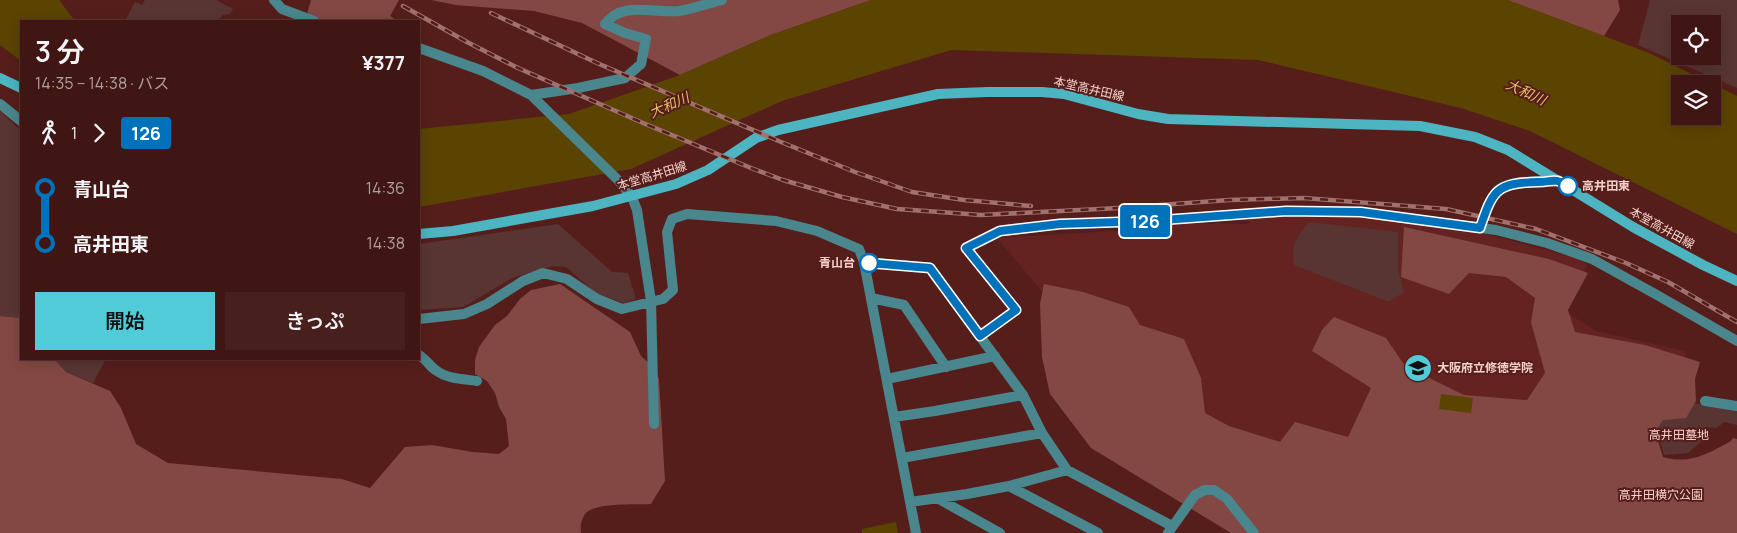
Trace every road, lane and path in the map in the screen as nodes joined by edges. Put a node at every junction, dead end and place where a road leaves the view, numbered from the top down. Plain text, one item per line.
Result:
1 (274, 0) edge
2 (722, 0) edge
3 (311, 20) edge
4 (420, 48) edge
5 (0, 78) edge
6 (20, 88) edge
7 (534, 98) junction
8 (0, 104) edge
9 (20, 120) edge
10 (1558, 180) junction
11 (632, 197) junction
12 (1480, 228) junction
13 (420, 234) edge
14 (864, 262) junction
15 (1737, 281) edge
16 (871, 298) junction
17 (650, 301) junction
18 (420, 318) edge
19 (980, 336) junction
20 (1737, 341) edge
21 (420, 355) edge
22 (995, 356) junction
23 (946, 368) junction
24 (887, 379) junction
25 (477, 381) dead end
26 (1023, 395) junction
27 (1705, 401) dead end
28 (1737, 406) edge
29 (894, 417) junction
30 (654, 424) dead end
31 (1042, 433) junction
32 (902, 458) junction
33 (1067, 470) junction
34 (1009, 486) junction
35 (937, 498) junction
36 (910, 502) junction
37 (1170, 530) edge
38 (916, 533) edge
39 (1000, 533) edge
40 (1098, 533) edge
41 (1254, 533) edge

1 - 3 street
2 - 7 street
4 - 7 street
5 - 6 main road
7 - 11 street
8 - 9 street
10 - 11 main road, 本堂高井田線
10 - 12 street
10 - 15 main road, 本堂高井田線
11 - 13 main road, 本堂高井田線
11 - 17 street
12 - 19 street
12 - 20 street
14 - 16 street
14 - 17 street
14 - 19 street
16 - 23 street
16 - 24 street
17 - 18 street
17 - 30 street
19 - 22 street
21 - 25 street
22 - 23 street
22 - 26 street
23 - 24 street
24 - 29 street
26 - 29 street
26 - 31 street
27 - 28 street
29 - 32 street
31 - 32 street
31 - 33 street
32 - 36 street
33 - 34 street
33 - 37 street
34 - 35 street
34 - 40 street
35 - 36 street
35 - 39 street
36 - 38 street
37 - 41 street

